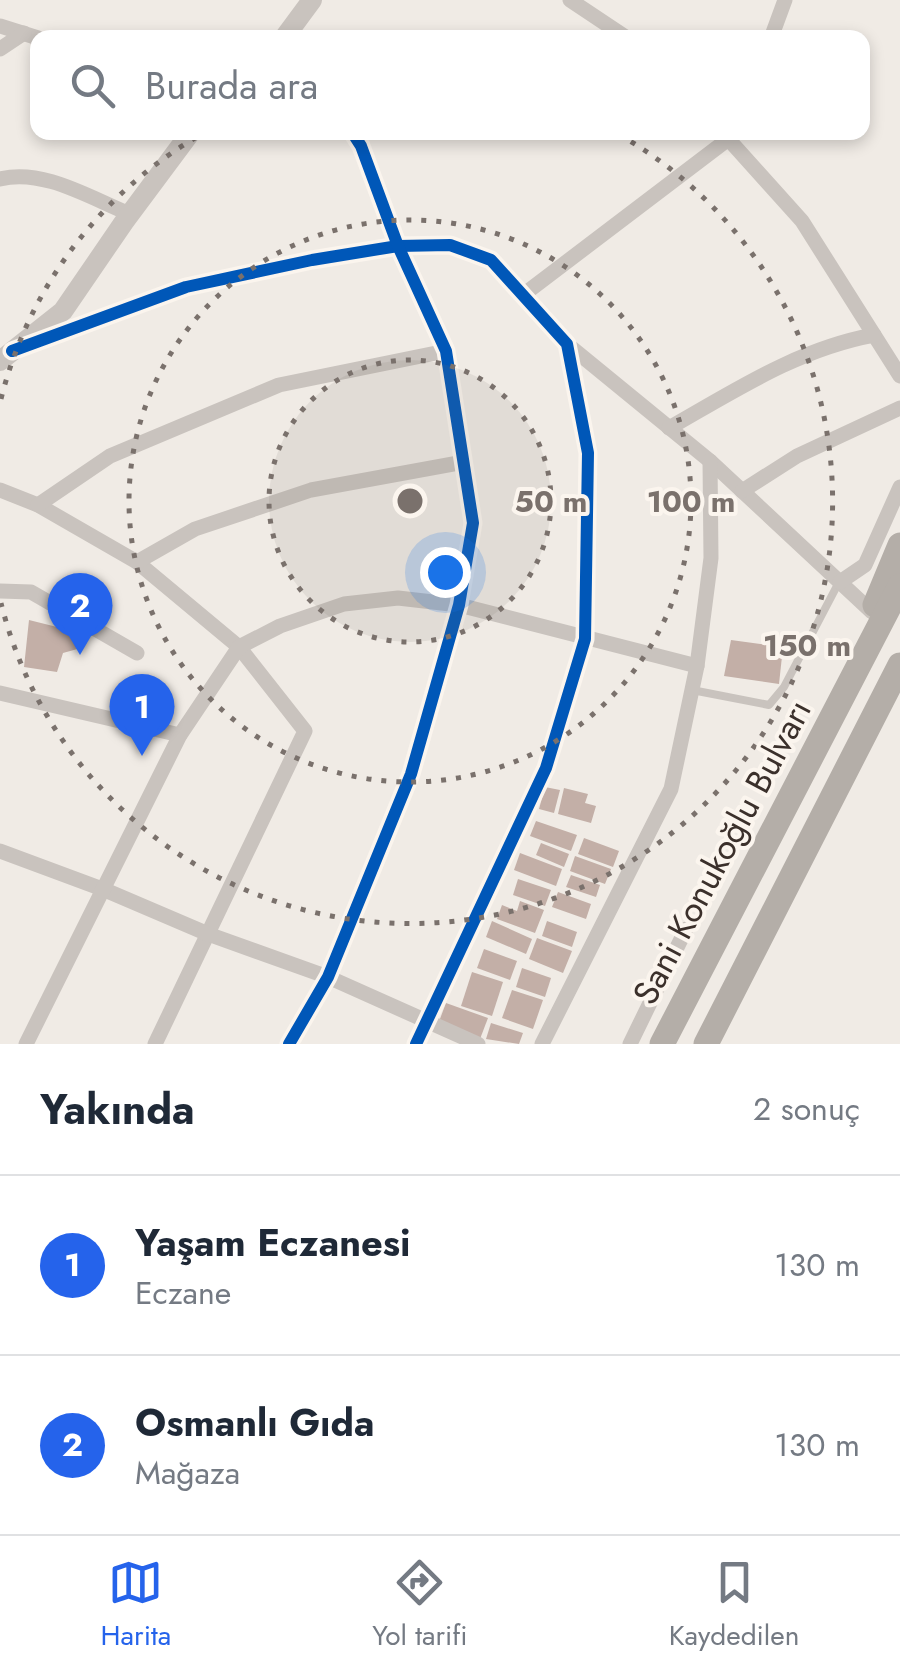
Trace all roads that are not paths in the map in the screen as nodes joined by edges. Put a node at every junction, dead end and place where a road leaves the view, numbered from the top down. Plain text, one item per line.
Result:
1 (312, 0) edge
2 (570, 0) edge
3 (785, 0) edge
4 (0, 26) edge
5 (290, 30) edge
6 (615, 30) edge
7 (774, 30) edge
8 (30, 36) edge
9 (30, 36) edge
10 (0, 49) edge
11 (184, 140) edge
12 (357, 140) edge
13 (721, 140) edge
14 (731, 140) edge
15 (0, 179) edge
16 (130, 214) junction
17 (398, 246) junction
18 (522, 295) junction
19 (874, 335) junction
20 (567, 344) junction
21 (446, 351) junction
22 (6, 356) edge
23 (900, 376) edge
24 (900, 408) edge
25 (669, 428) junction
26 (710, 461) junction
27 (464, 462) junction
28 (900, 487) edge
29 (0, 490) edge
30 (742, 491) junction
31 (38, 505) junction
32 (900, 544) edge
33 (137, 562) junction
34 (840, 582) junction
35 (900, 586) edge
36 (0, 591) edge
37 (459, 605) junction
38 (872, 612) junction
39 (585, 640) junction
40 (240, 647) junction
41 (137, 652) dead end
42 (900, 665) edge
43 (696, 666) junction
44 (900, 688) edge
45 (692, 690) junction
46 (0, 693) edge
47 (180, 735) junction
48 (816, 750) junction
49 (849, 766) junction
50 (0, 851) edge
51 (104, 890) junction
52 (686, 929) dead end
53 (208, 934) junction
54 (328, 977) junction
55 (427, 1024) junction
56 (26, 1044) edge
57 (155, 1044) edge
58 (289, 1044) edge
59 (416, 1044) edge
60 (478, 1044) edge
61 (542, 1044) edge
62 (630, 1044) edge
63 (662, 1044) edge
64 (706, 1044) edge

1 - 5 street
2 - 6 street
3 - 7 street
4 - 8 street
9 - 10 street
11 - 16 street
12 - 17 street
13 - 18 street
14 - 19 street
15 - 16 street
16 - 22 street
17 - 18 street
17 - 21 street
17 - 22 street
18 - 20 street
19 - 23 street
19 - 25 street
20 - 25 street
20 - 39 street
21 - 27 street
21 - 31 street
24 - 30 street
25 - 26 street
26 - 30 street
26 - 43 street
27 - 33 street
27 - 37 street
28 - 34 street
29 - 31 street
30 - 34 street
31 - 33 street
32 - 38 highway
33 - 40 street
34 - 38 street
34 - 45 lane
35 - 48 highway, Sani Konukoğlu Bulvarı
36 - 41 street
37 - 39 street
37 - 40 street
37 - 54 street
38 - 48 highway
39 - 43 street
39 - 55 street
40 - 47 street
40 - 53 street
42 - 49 highway, Sani Konukoğlu Bulvarı
43 - 45 street
44 - 49 highway
45 - 61 street
46 - 47 street
47 - 51 street
48 - 63 highway, Sani Konukoğlu Bulvarı
49 - 64 highway, Sani Konukoğlu Bulvarı
50 - 51 street
51 - 53 street
51 - 56 street
52 - 62 street
53 - 54 street
53 - 57 street
54 - 55 street
54 - 58 street
55 - 59 street
55 - 60 street

